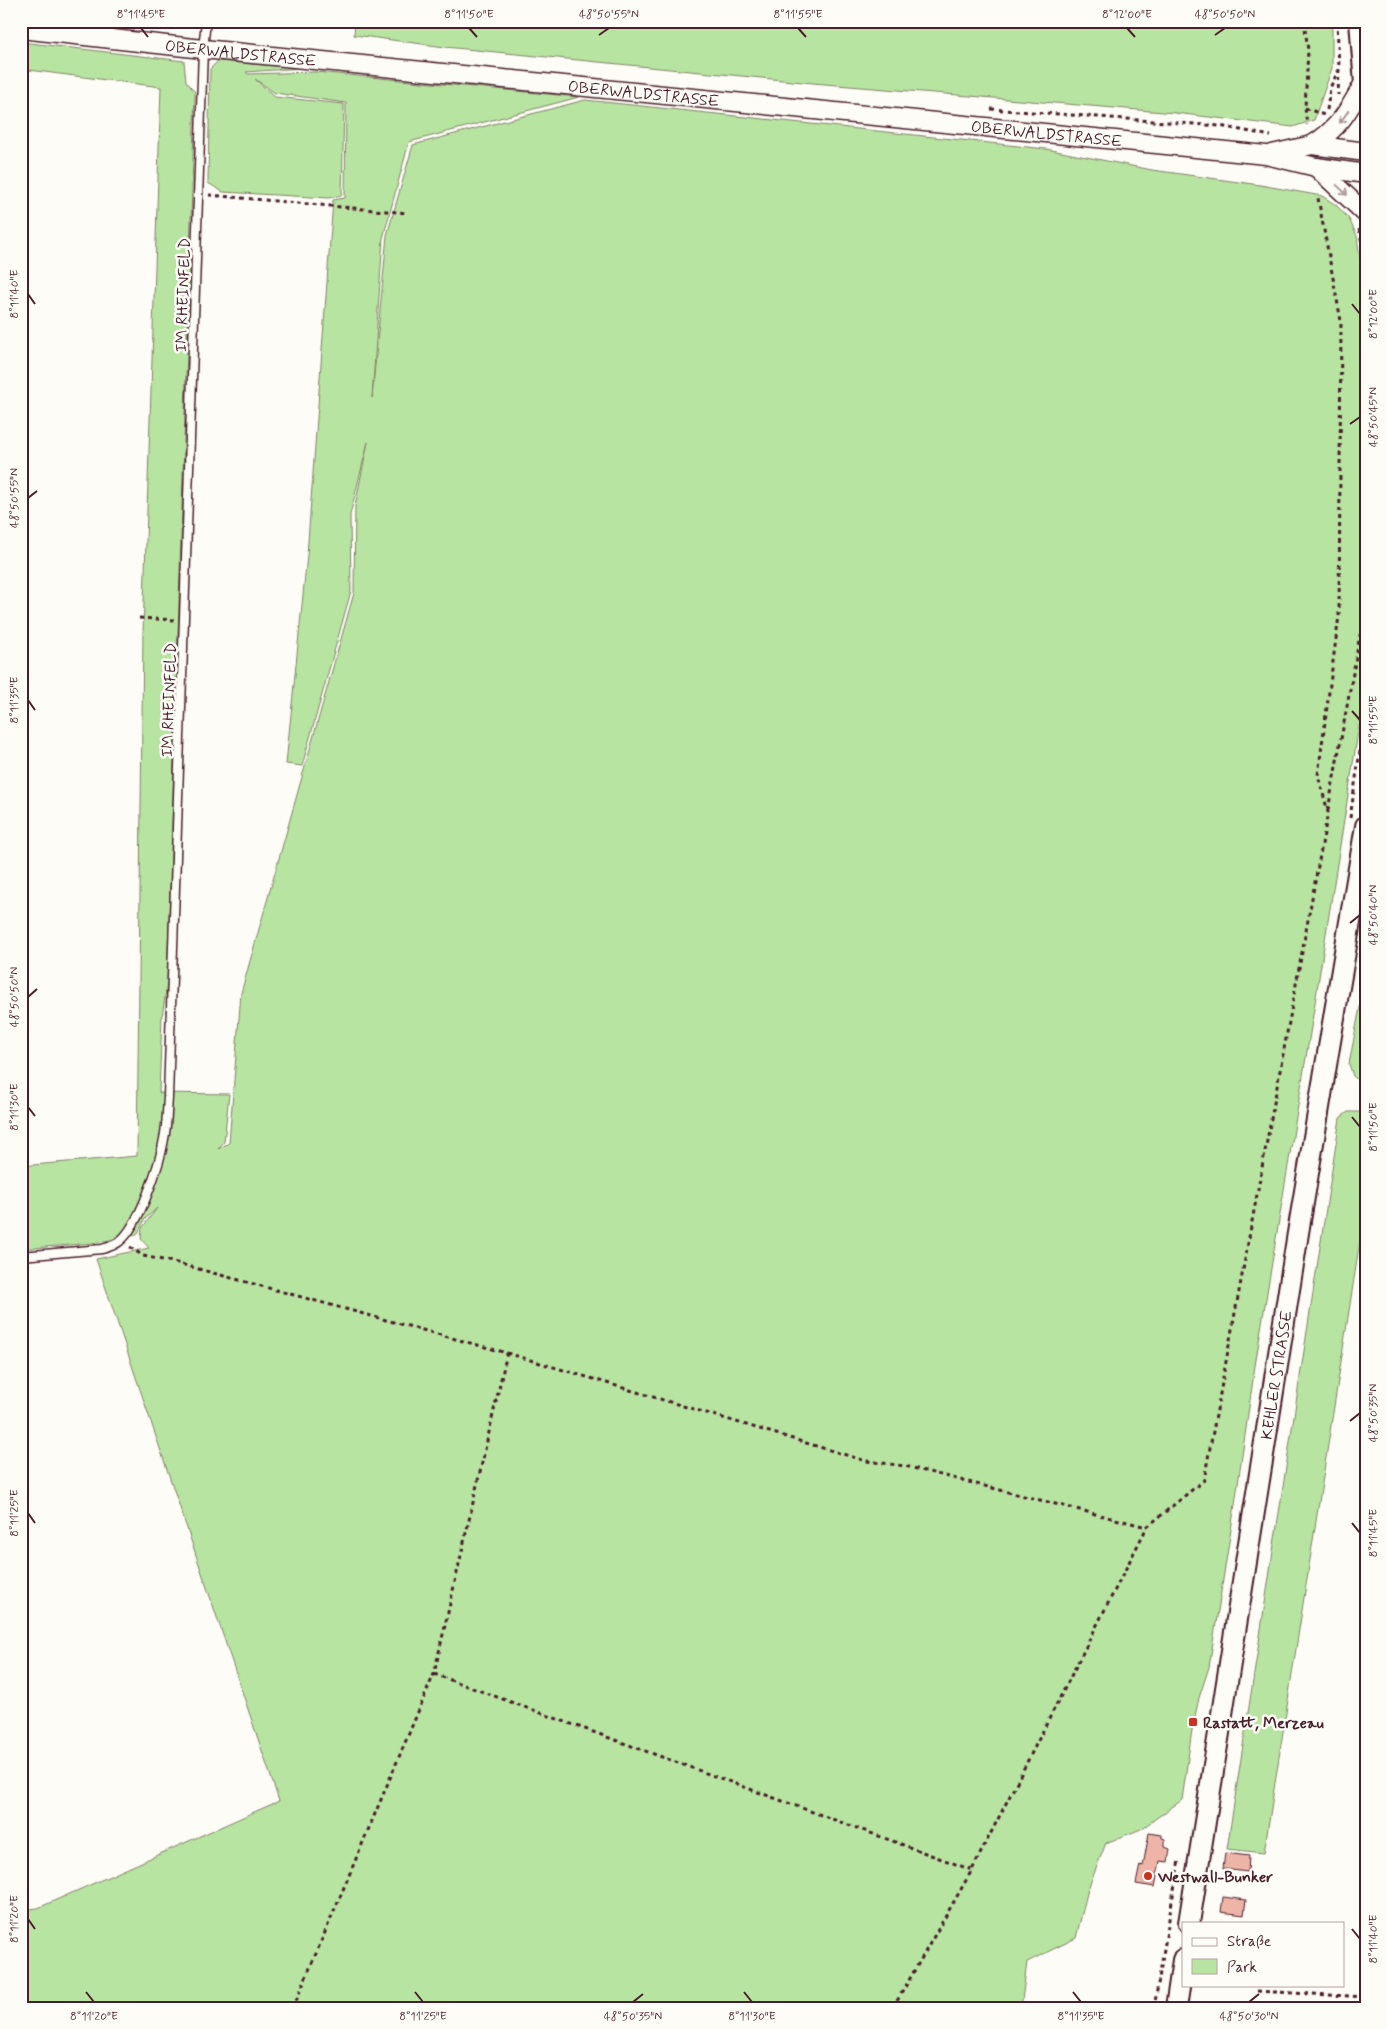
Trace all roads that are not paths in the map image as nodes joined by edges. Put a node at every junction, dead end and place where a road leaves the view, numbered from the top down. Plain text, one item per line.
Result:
1 (206, 21) edge
2 (1361, 21) edge
3 (21, 29) edge
4 (203, 49) junction
5 (1366, 82) edge
6 (1312, 146) junction
7 (1366, 152) edge
8 (1266, 155) junction
9 (1316, 167) junction
10 (1366, 174) edge
11 (1366, 214) edge
12 (1366, 826) edge
13 (21, 1256) edge
14 (1189, 1922) edge
15 (1182, 1967) edge
16 (1176, 2008) edge

1 - 4 lane, IM RHEINFELD
2 - 5 main road
3 - 4 street, OBERWALDSTRASSE
4 - 8 street, OBERWALDSTRASSE
4 - 13 lane, IM RHEINFELD
5 -> 6 street
6 - 7 street, OBERWALDSTRASSE
6 - 8 street, OBERWALDSTRASSE
8 - 9 street, OBERWALDSTRASSE
9 - 10 street, OBERWALDSTRASSE
9 -> 11 street
12 - 14 main road, KEHLER STRASSE
15 - 16 main road

